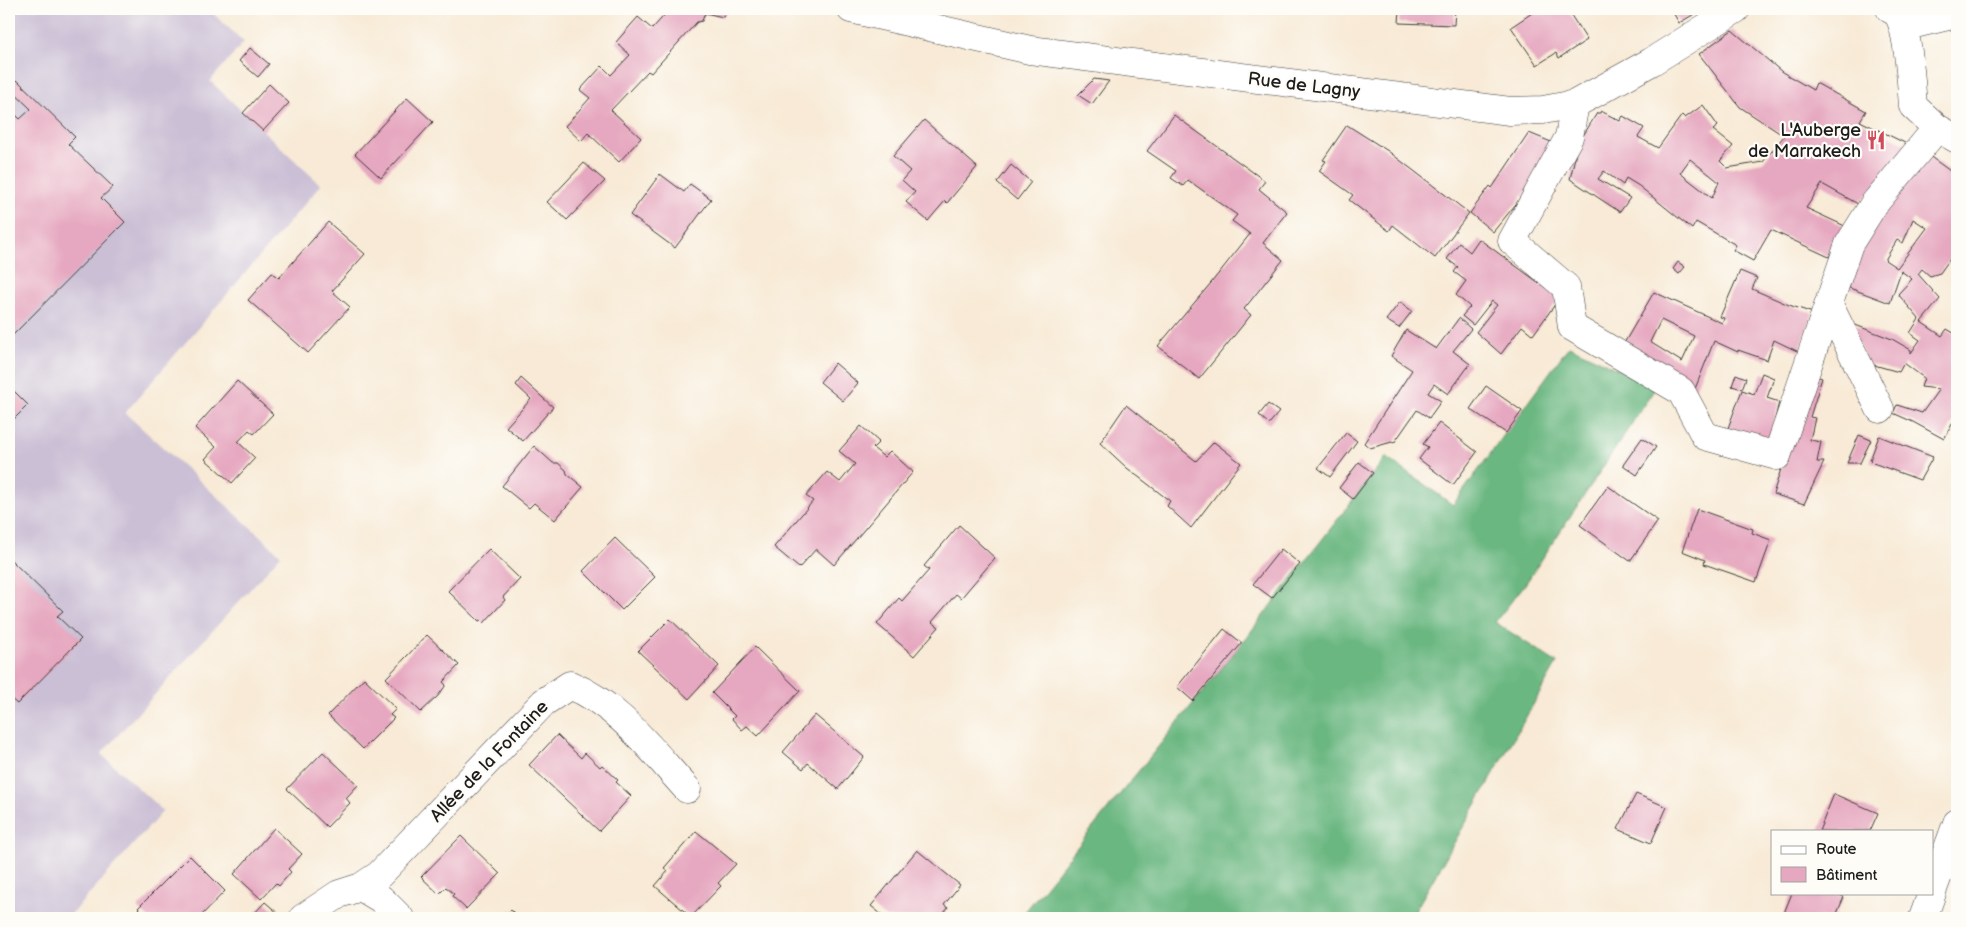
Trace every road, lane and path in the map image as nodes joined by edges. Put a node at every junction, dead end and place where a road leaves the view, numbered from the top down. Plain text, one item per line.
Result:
1 (851, 9) edge
2 (1736, 9) edge
3 (1957, 14) edge
4 (1896, 18) edge
5 (1575, 104) junction
6 (1947, 133) edge
7 (1829, 305) junction
8 (1880, 409) dead end
9 (687, 789) dead end
10 (1957, 823) edge
11 (361, 887) junction
12 (1934, 887) edge
13 (1932, 894) edge
14 (303, 918) edge
15 (400, 918) edge
16 (1923, 918) edge

1 - 5 street, Rue de Lagny
2 - 5 street, Rue de Lagny
3 - 4 street
4 - 6 street
5 - 7 street
6 - 7 street
7 - 8 street
9 - 11 street, Allée de la Fontaine
10 - 12 street
11 - 14 street, Allée de la Fontaine
11 - 15 street
13 - 16 street

